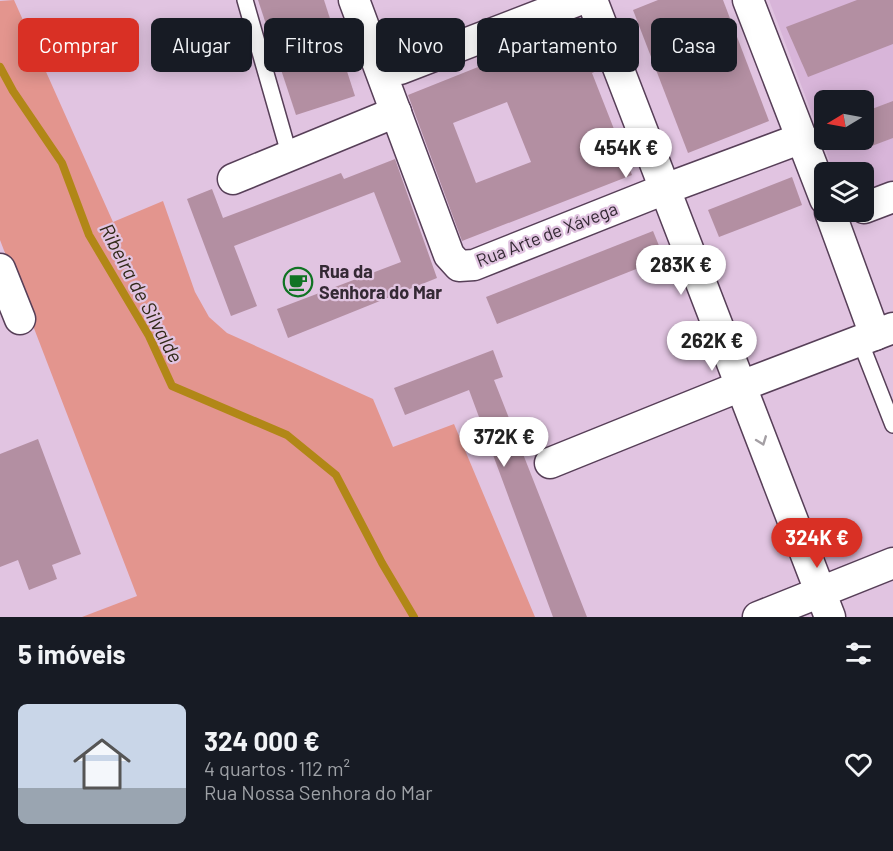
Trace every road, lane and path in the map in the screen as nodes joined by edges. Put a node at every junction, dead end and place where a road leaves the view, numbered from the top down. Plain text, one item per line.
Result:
1 (245, 0) edge
2 (354, 0) edge
3 (579, 0) edge
4 (592, 0) edge
5 (748, 0) edge
6 (465, 44) edge
7 (396, 112) junction
8 (802, 138) junction
9 (290, 157) junction
10 (814, 163) edge
11 (233, 179) dead end
12 (666, 189) junction
13 (893, 197) edge
14 (874, 204) edge
15 (840, 222) edge
16 (0, 269) edge
17 (20, 319) dead end
18 (876, 335) edge
19 (741, 386) junction
20 (893, 425) edge
21 (550, 463) dead end
22 (893, 563) edge
23 (825, 605) edge
24 (758, 617) edge

1 - 9 lane
2 - 7 street
3 - 6 street
4 - 12 street
5 - 8 street
7 - 9 street
7 - 12 street, Rua Arte de Xávega
8 - 10 street
8 - 12 street, Rua Arte de Xávega
9 - 11 street
12 - 19 street
13 - 14 street
15 - 18 street
16 - 17 street
18 - 19 street
18 - 20 lane
19 - 21 street
19 -> 23 street
22 - 23 street
23 - 24 street

